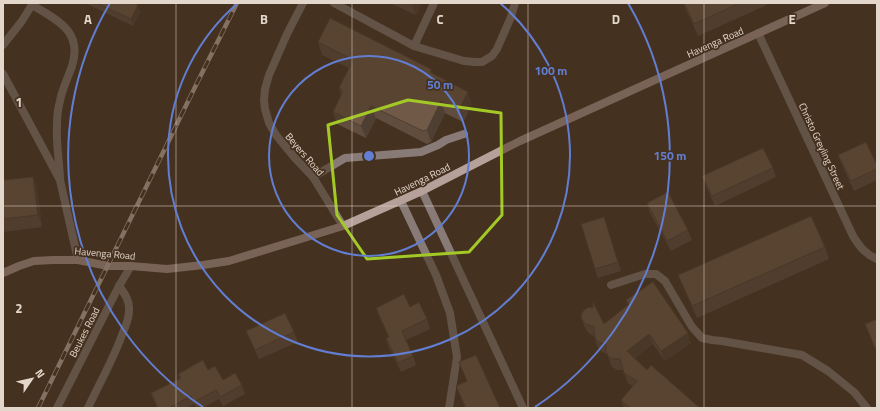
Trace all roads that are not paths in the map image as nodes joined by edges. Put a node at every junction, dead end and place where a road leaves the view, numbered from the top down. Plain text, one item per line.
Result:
1 (303, 3) edge
2 (334, 3) edge
3 (434, 3) edge
4 (515, 3) edge
5 (825, 3) edge
6 (32, 4) edge
7 (758, 33) junction
8 (3, 45) edge
9 (414, 46) junction
10 (3, 74) edge
11 (464, 134) dead end
12 (313, 177) junction
13 (60, 180) junction
14 (422, 191) junction
15 (401, 201) junction
16 (343, 226) junction
17 (877, 259) edge
18 (78, 260) junction
19 (131, 266) junction
20 (3, 273) edge
21 (611, 285) dead end
22 (119, 286) junction
23 (57, 408) edge
24 (88, 408) edge
25 (449, 408) edge
26 (523, 408) edge
27 (867, 408) edge

1 - 12 street, Beyers Road
2 - 9 street
3 - 9 street
4 - 9 street
5 - 7 street, Havenga Road
6 - 8 street
6 - 13 street
7 - 14 street, Havenga Road
7 - 17 street, Christo Greyling Street
10 - 13 street
11 - 12 street
12 - 16 street, Beyers Road
13 - 18 street
14 - 15 street, Havenga Road
14 - 26 street
15 - 16 street, Havenga Road
15 - 25 street
16 - 19 street, Havenga Road
18 - 19 street, Havenga Road
18 - 20 street, Havenga Road
19 - 22 street, Beukes Road
21 - 27 street
22 - 23 street, Beukes Road
22 - 24 street

